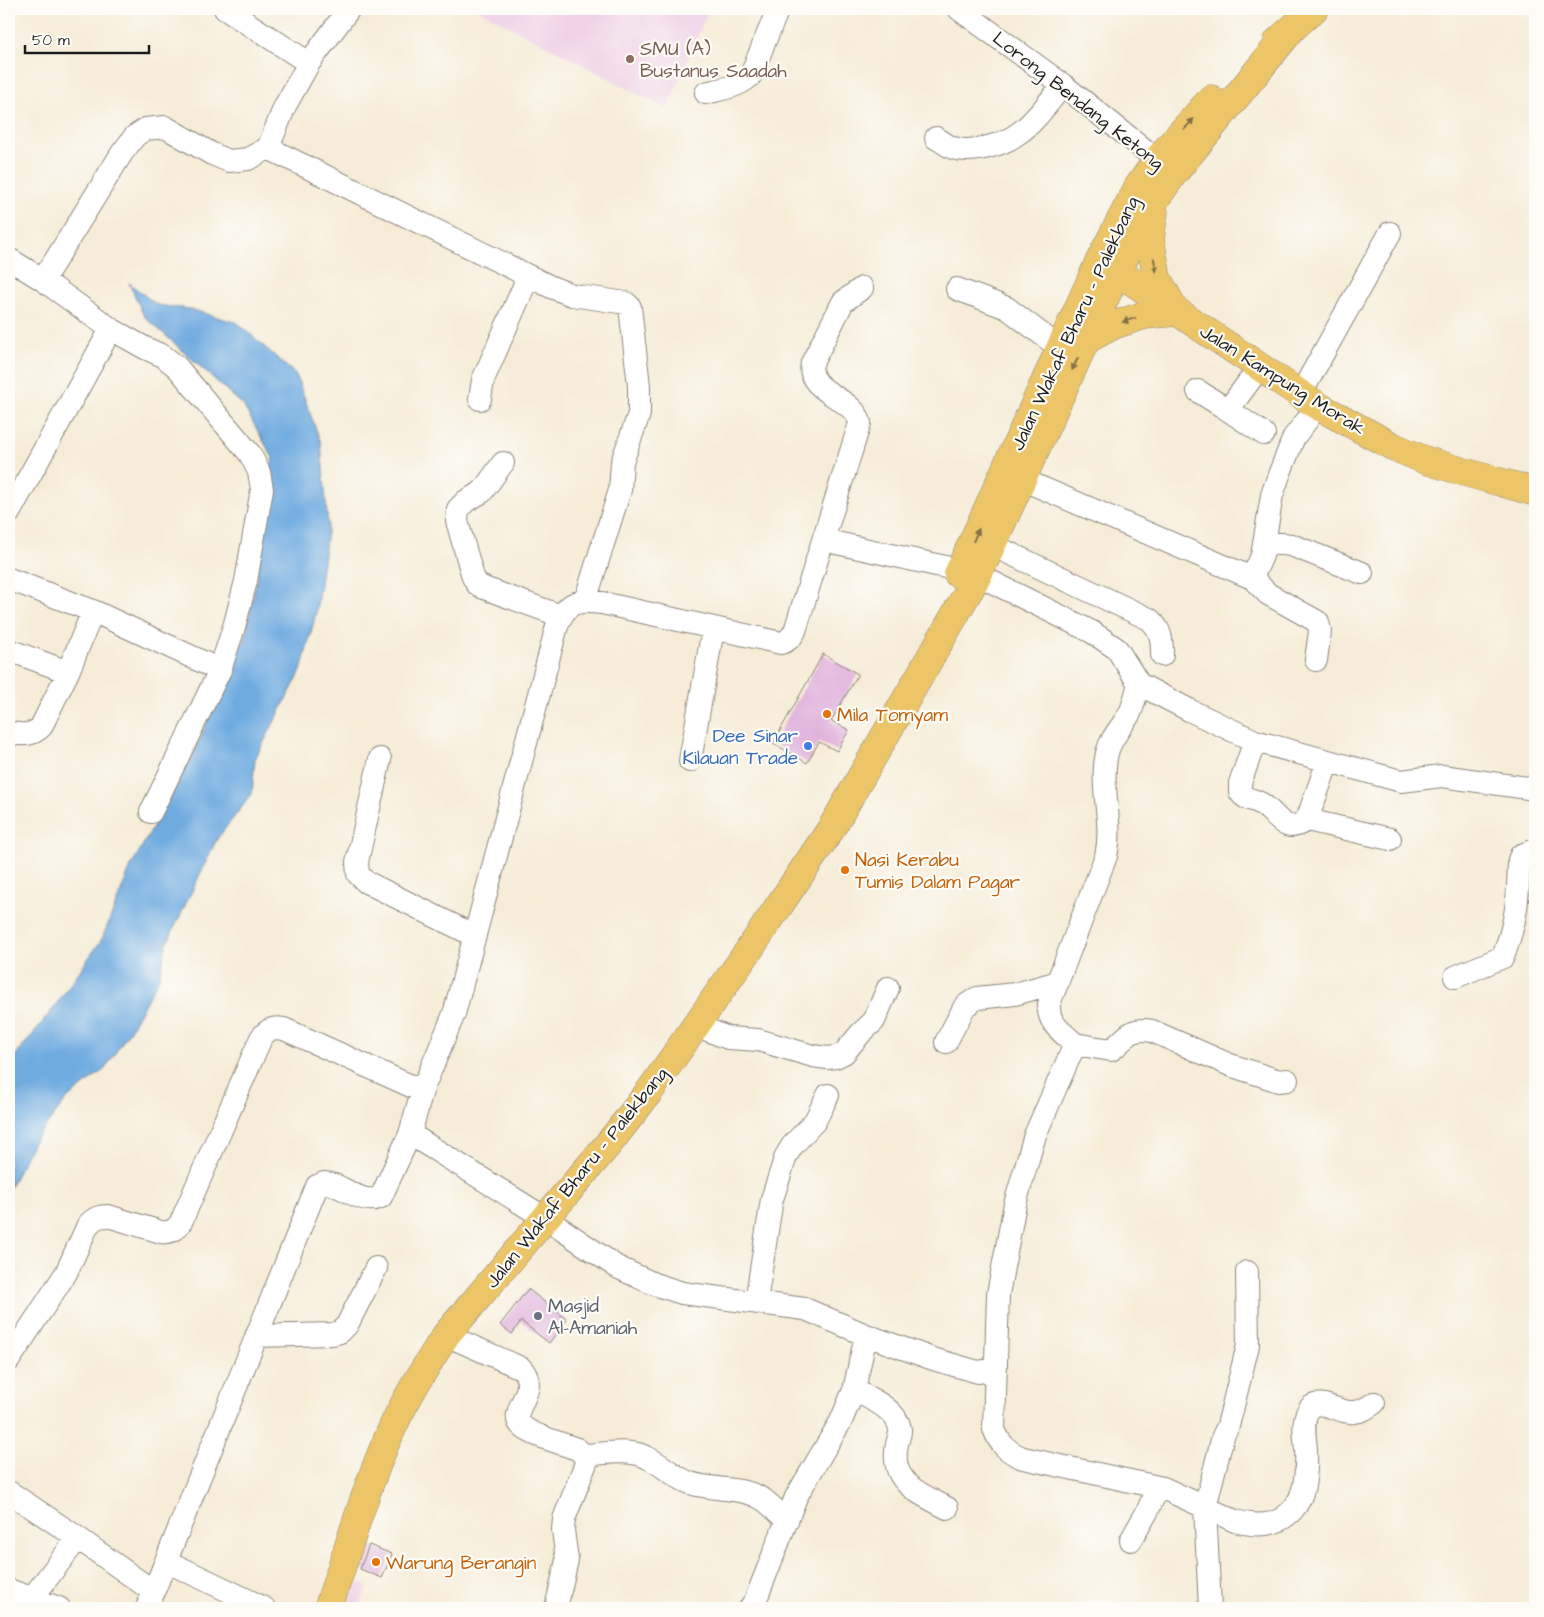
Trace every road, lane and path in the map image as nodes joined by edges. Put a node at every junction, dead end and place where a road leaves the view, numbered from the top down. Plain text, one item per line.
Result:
1 (226, 9) edge
2 (349, 9) edge
3 (778, 9) edge
4 (959, 9) edge
5 (1314, 9) edge
6 (309, 63) junction
7 (1063, 85) junction
8 (706, 93) dead end
9 (936, 138) dead end
10 (268, 148) junction
11 (1166, 167) junction
12 (1155, 200) junction
13 (1390, 233) dead end
14 (9, 259) edge
15 (1108, 266) junction
16 (528, 277) junction
17 (43, 280) junction
18 (862, 288) dead end
19 (957, 289) dead end
20 (1176, 312) junction
21 (111, 329) junction
22 (1086, 340) junction
23 (1060, 348) junction
24 (1259, 368) junction
25 (1198, 391) dead end
26 (480, 399) dead end
27 (1309, 400) junction
28 (1228, 410) junction
29 (1264, 434) dead end
30 (503, 463) dead end
31 (1021, 479) junction
32 (1535, 492) edge
33 (9, 513) edge
34 (823, 540) junction
35 (1264, 542) junction
36 (992, 545) junction
37 (968, 573) junction
38 (1362, 573) dead end
39 (1252, 578) junction
40 (9, 580) edge
41 (585, 601) junction
42 (93, 611) junction
43 (561, 616) junction
44 (713, 629) junction
45 (9, 650) edge
46 (1162, 655) dead end
47 (1316, 660) dead end
48 (220, 670) junction
49 (68, 672) junction
50 (1139, 684) junction
51 (9, 733) edge
52 (1255, 741) junction
53 (380, 760) dead end
54 (690, 761) dead end
55 (1328, 761) junction
56 (1535, 789) edge
57 (150, 812) dead end
58 (1307, 820) junction
59 (1390, 839) dead end
60 (1535, 850) edge
61 (475, 936) junction
62 (1455, 977) dead end
63 (1058, 982) junction
64 (888, 988) dead end
65 (695, 1025) junction
66 (946, 1042) dead end
67 (1075, 1044) junction
68 (1288, 1080) dead end
69 (422, 1092) junction
70 (828, 1095) dead end
71 (410, 1134) junction
72 (545, 1218) junction
73 (376, 1268) dead end
74 (1247, 1272) dead end
75 (756, 1302) junction
76 (446, 1335) junction
77 (866, 1335) junction
78 (256, 1336) junction
79 (9, 1360) edge
80 (995, 1369) junction
81 (854, 1390) junction
82 (1374, 1403) dead end
83 (584, 1454) junction
84 (1158, 1487) junction
85 (9, 1492) edge
86 (1205, 1507) junction
87 (947, 1508) dead end
88 (787, 1521) junction
89 (78, 1538) junction
90 (1131, 1540) dead end
91 (166, 1560) junction
92 (9, 1590) edge
93 (32, 1598) junction
94 (150, 1600) edge
95 (59, 1608) edge
96 (264, 1608) edge
97 (328, 1608) edge
98 (556, 1608) edge
99 (750, 1608) edge
100 (1210, 1608) edge

1 - 6 street
2 - 6 street
3 - 8 street
4 - 7 street, Lorong Bendang Ketong
5 - 11 main road, Jalan Wakaf Bharu - Palekbang
6 - 10 street
7 - 9 street
7 - 11 street, Lorong Bendang Ketong
10 - 16 street
10 - 17 street
11 - 12 main road, Jalan Wakaf Bharu - Palekbang
11 - 15 main road, Jalan Wakaf Bharu - Palekbang
12 - 15 main road, Jalan Wakaf Bharu - Palekbang
12 -> 20 main road
13 - 27 street
14 - 17 street
15 - 20 main road, Jalan Kampung Morak
15 - 22 main road, Jalan Wakaf Bharu - Palekbang
15 - 23 main road, Jalan Wakaf Bharu - Palekbang
16 - 26 street
16 - 41 street
17 - 21 street
18 - 34 street
19 - 23 street
20 -> 22 main road
20 - 24 main road, Jalan Kampung Morak
21 - 33 street
21 - 48 street
22 -> 31 main road, Jalan Wakaf Bharu - Palekbang
37 -> 23 main road, Jalan Wakaf Bharu - Palekbang
24 - 27 main road, Jalan Kampung Morak
24 - 28 street
25 - 28 street
27 - 32 main road, Jalan Kampung Morak
27 - 35 street
28 - 29 street
30 - 43 street
31 - 36 main road, Jalan Wakaf Bharu - Palekbang
31 - 39 street
34 - 37 street
34 - 44 street
35 - 38 street
35 - 39 street
36 - 37 main road, Jalan Wakaf Bharu - Palekbang
36 - 46 street
37 - 50 street
37 - 65 main road, Jalan Wakaf Bharu - Palekbang
39 - 47 street
40 - 42 street
41 - 43 street
41 - 44 street
42 - 48 street
42 - 49 street
43 - 61 street
44 - 54 street
45 - 49 street
48 - 57 street
49 - 51 street
50 - 52 street
50 - 63 street
52 - 55 street
52 - 58 street
53 - 61 street
55 - 56 street
55 - 58 street
58 - 59 street
60 - 62 street
61 - 69 street
63 - 66 street
63 - 67 street
64 - 65 street
65 - 72 main road, Jalan Wakaf Bharu - Palekbang
67 - 68 street
67 - 80 street
69 - 71 street
69 - 79 street
70 - 75 street
71 - 72 street
71 - 78 street
72 - 75 street
72 - 76 main road, Jalan Wakaf Bharu - Palekbang
73 - 78 street
74 - 86 street
75 - 77 street
76 - 83 street
76 - 97 main road, Jalan Wakaf Bharu - Palekbang
77 - 80 street
77 - 81 street
78 - 91 street
80 - 84 street
81 - 87 street
81 - 88 street
82 - 86 street
83 - 88 street
83 - 98 street
84 - 86 street
84 - 90 street
85 - 89 street
86 - 100 street
88 - 99 street
89 - 93 street
89 - 94 street
91 - 94 street
91 - 96 street
92 - 93 street
93 - 95 street

